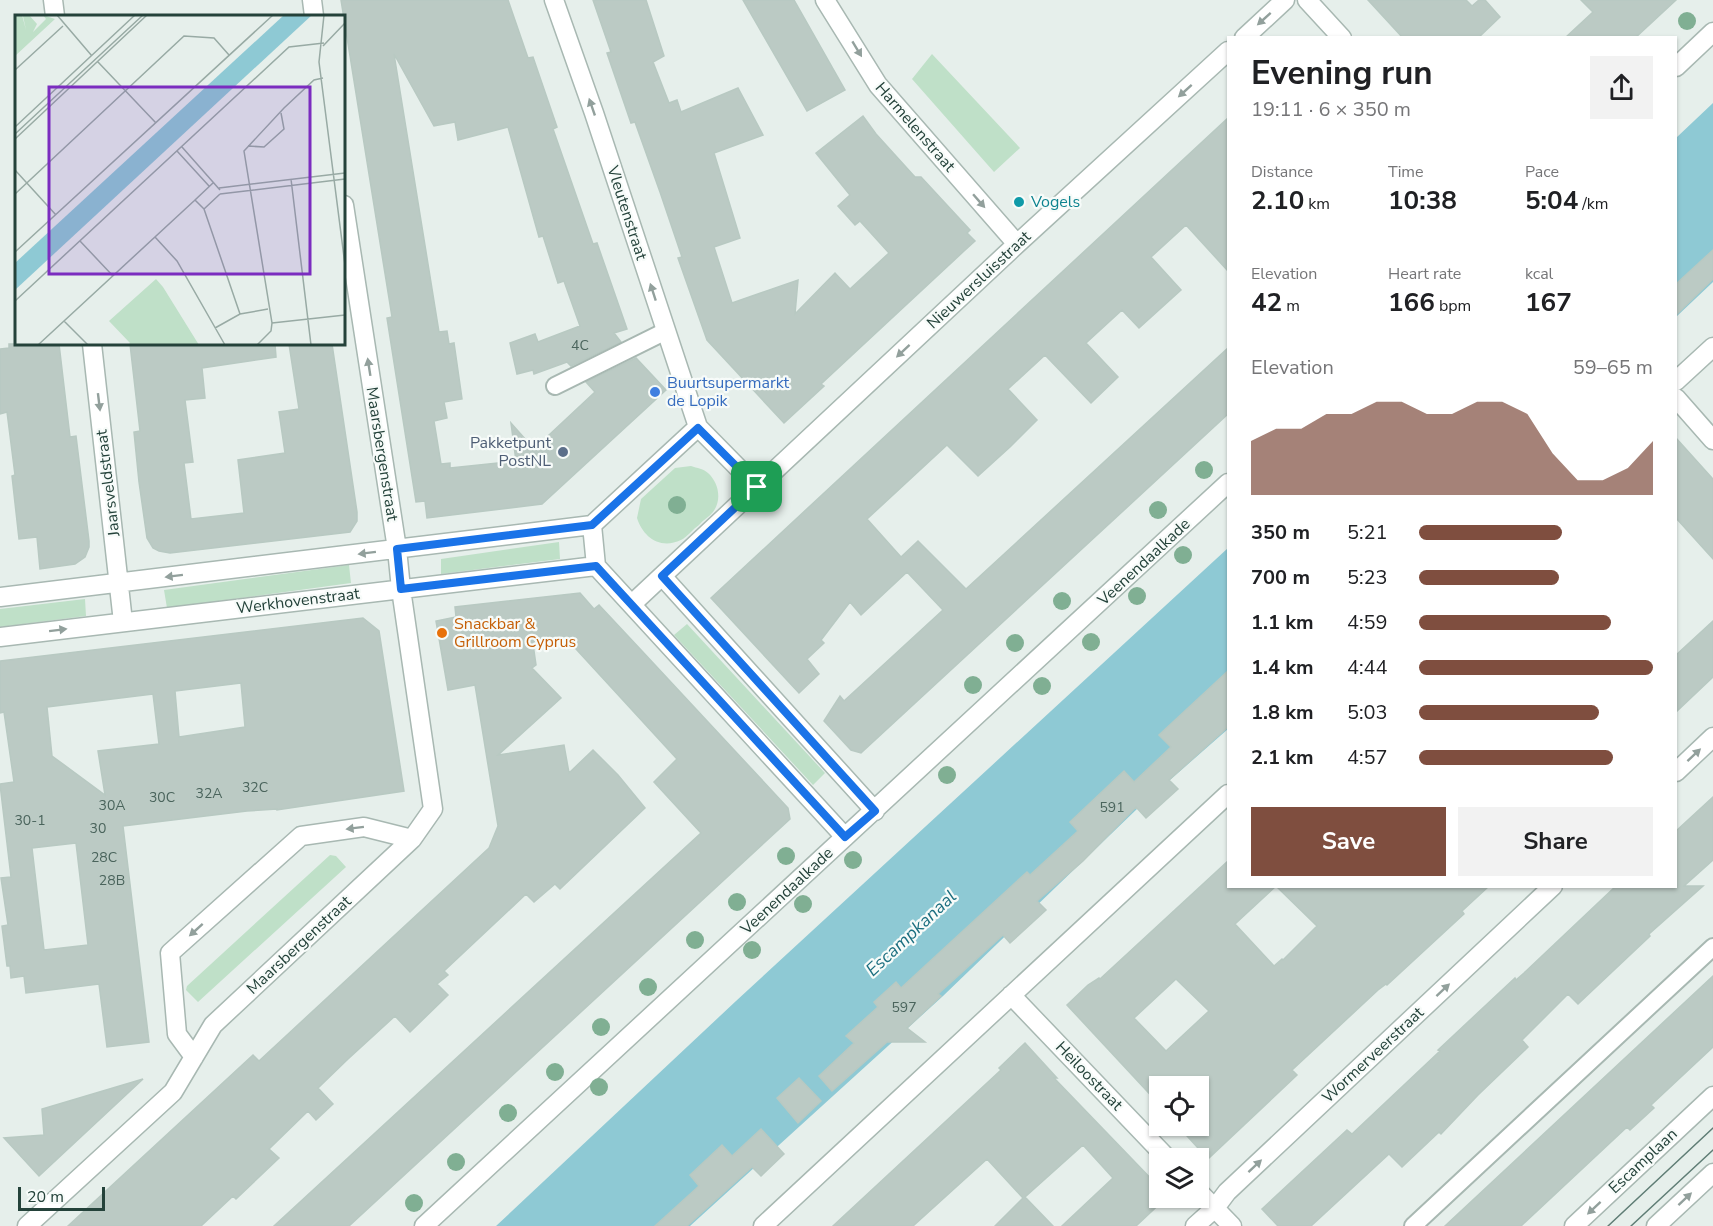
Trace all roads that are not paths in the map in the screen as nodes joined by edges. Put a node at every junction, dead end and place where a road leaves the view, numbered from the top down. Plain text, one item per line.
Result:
1 (53, 0) edge
2 (312, 0) edge
3 (554, 0) edge
4 (825, 0) edge
5 (1285, 0) edge
6 (1307, 0) edge
7 (55, 15) edge
8 (314, 15) edge
9 (1713, 32) edge
10 (1246, 36) edge
11 (1340, 36) edge
12 (1227, 52) edge
13 (1677, 65) edge
14 (345, 211) edge
15 (1017, 244) junction
16 (666, 330) junction
17 (92, 345) edge
18 (1713, 347) edge
19 (1677, 380) edge
20 (555, 386) dead end
21 (1677, 399) edge
22 (698, 428) junction
23 (1713, 440) edge
24 (1227, 484) edge
25 (757, 487) junction
26 (592, 525) junction
27 (397, 549) junction
28 (596, 566) junction
29 (662, 576) junction
30 (120, 583) junction
31 (401, 589) junction
32 (0, 597) edge
33 (632, 604) junction
34 (123, 622) junction
35 (0, 637) edge
36 (1713, 737) edge
37 (1677, 771) edge
38 (1227, 795) edge
39 (875, 811) junction
40 (845, 837) junction
41 (412, 839) junction
42 (1551, 888) edge
43 (1713, 947) edge
44 (1011, 995) junction
45 (194, 1057) junction
46 (1713, 1096) edge
47 (1157, 1148) edge
48 (1713, 1173) edge
49 (1209, 1202) edge
50 (1215, 1208) junction
51 (27, 1226) edge
52 (424, 1226) edge
53 (763, 1226) edge
54 (1195, 1226) edge
55 (1232, 1226) edge
56 (1413, 1226) edge
57 (1574, 1226) edge
58 (1656, 1226) edge

1 - 7 street
2 - 8 street
16 -> 3 street, Vleutenstraat
4 -> 15 street, Harmelenstraat
5 -> 10 street
6 - 11 street
9 - 13 street
12 -> 15 street, Nieuwersluisstraat
27 -> 14 street, Maarsbergenstraat
15 -> 25 street, Nieuwersluisstraat
16 - 20 lane
16 - 22 street, Vleutenstraat
17 -> 30 street, Jaarsveldstraat
18 - 19 street
21 - 23 street
22 - 25 street
22 - 26 street
24 - 39 street, Veenendaalkade
25 - 29 street, Nieuwersluisstraat
26 - 27 street
26 - 28 street
27 -> 30 street
27 - 31 street, Maarsbergenstraat
28 - 31 street, Werkhovenstraat
28 - 33 street
29 - 33 street, Nieuwersluisstraat
29 - 39 street
30 - 32 street
30 - 34 street, Jaarsveldstraat
31 - 34 street, Werkhovenstraat
31 - 41 street, Maarsbergenstraat
33 - 40 street
35 -> 34 street, Werkhovenstraat
37 -> 36 street
38 - 44 street
39 - 40 street, Veenendaalkade
40 - 52 street, Veenendaalkade
41 - 45 street, Maarsbergenstraat
41 -> 45 street
50 -> 42 street, Wormerveerstraat
43 - 56 lane
44 - 47 street, Heiloostraat
44 - 53 street
45 - 51 street, Maarsbergenstraat
46 -> 57 street, Escamplaan
58 -> 48 street
49 - 50 street
50 - 54 street, Wormerveerstraat
50 - 55 street

